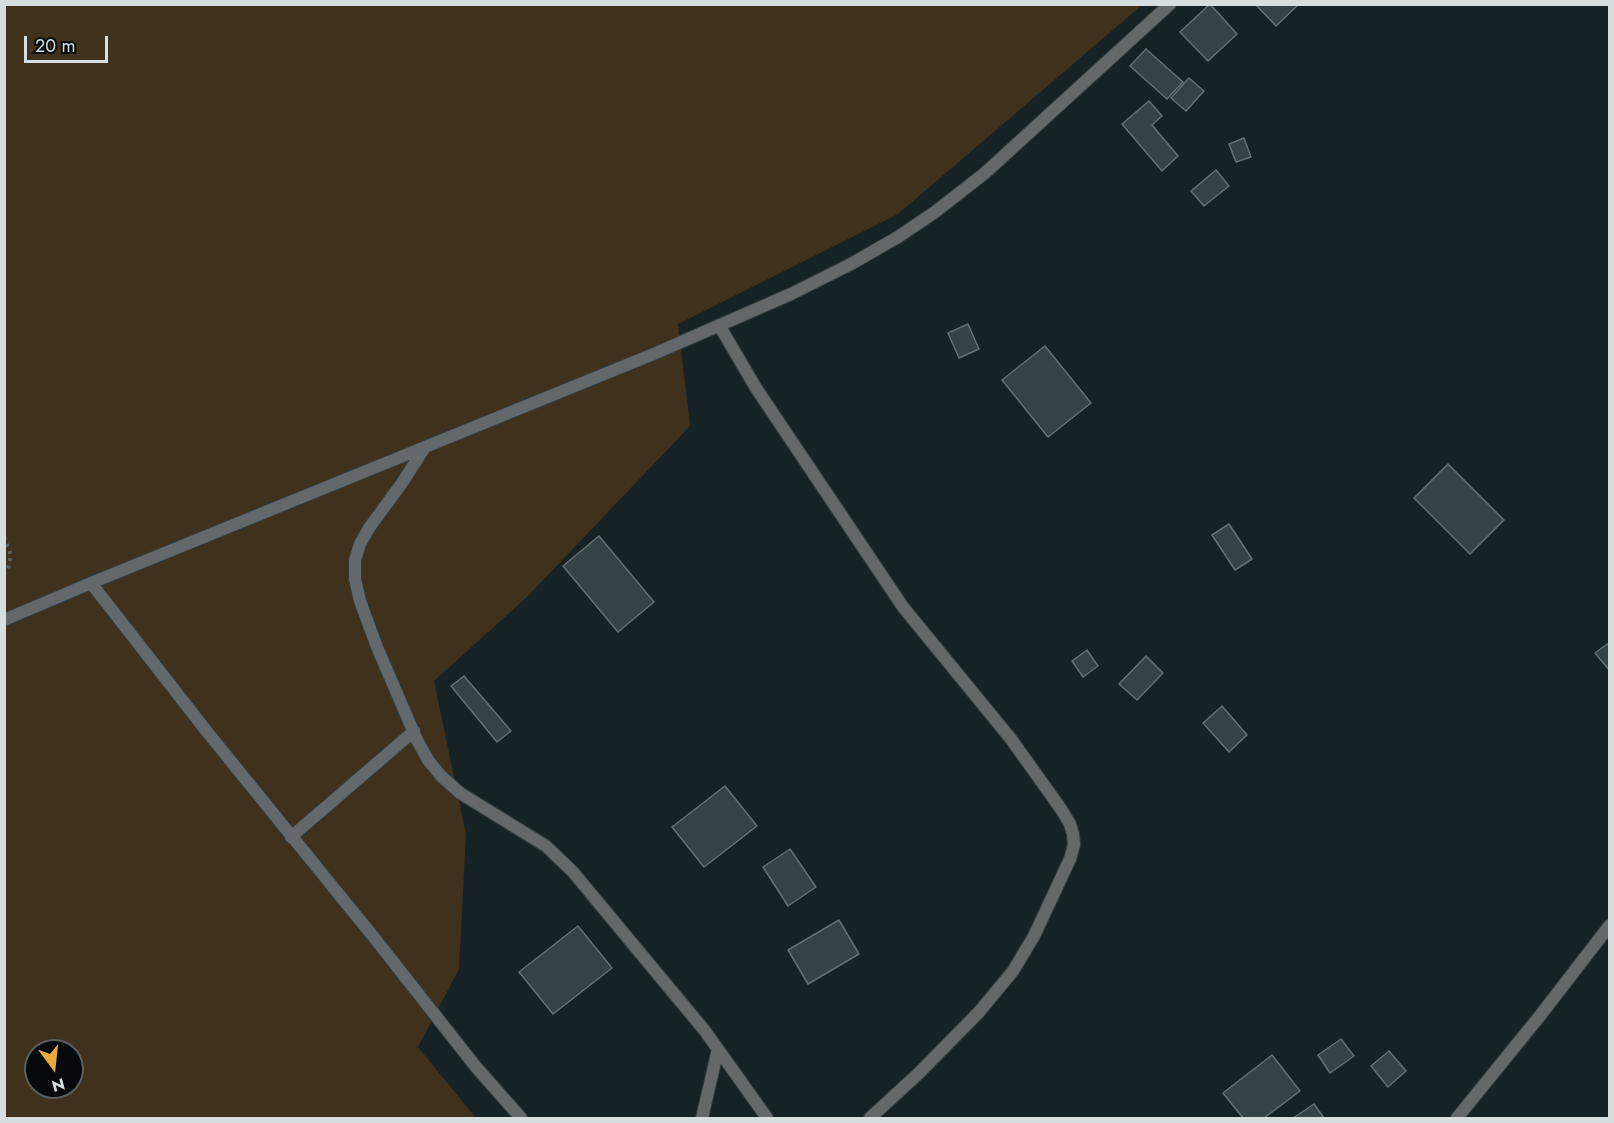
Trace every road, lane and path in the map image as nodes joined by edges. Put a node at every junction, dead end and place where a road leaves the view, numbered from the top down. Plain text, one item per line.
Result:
1 (1170, 4) edge
2 (719, 325) junction
3 (425, 447) junction
4 (4, 537) edge
5 (4, 573) edge
6 (91, 583) junction
7 (4, 620) edge
8 (414, 731) junction
9 (291, 837) junction
10 (1610, 925) edge
11 (718, 1049) junction
12 (521, 1119) edge
13 (702, 1119) edge
14 (766, 1119) edge
15 (870, 1119) edge
16 (1457, 1119) edge

1 - 2 street
2 - 3 street
2 - 15 street
3 - 6 street
3 - 8 street
4 - 5 path
6 - 7 street
6 - 9 street
8 - 9 street
8 - 11 street
9 - 12 street
10 - 16 street
11 - 13 street
11 - 14 street

